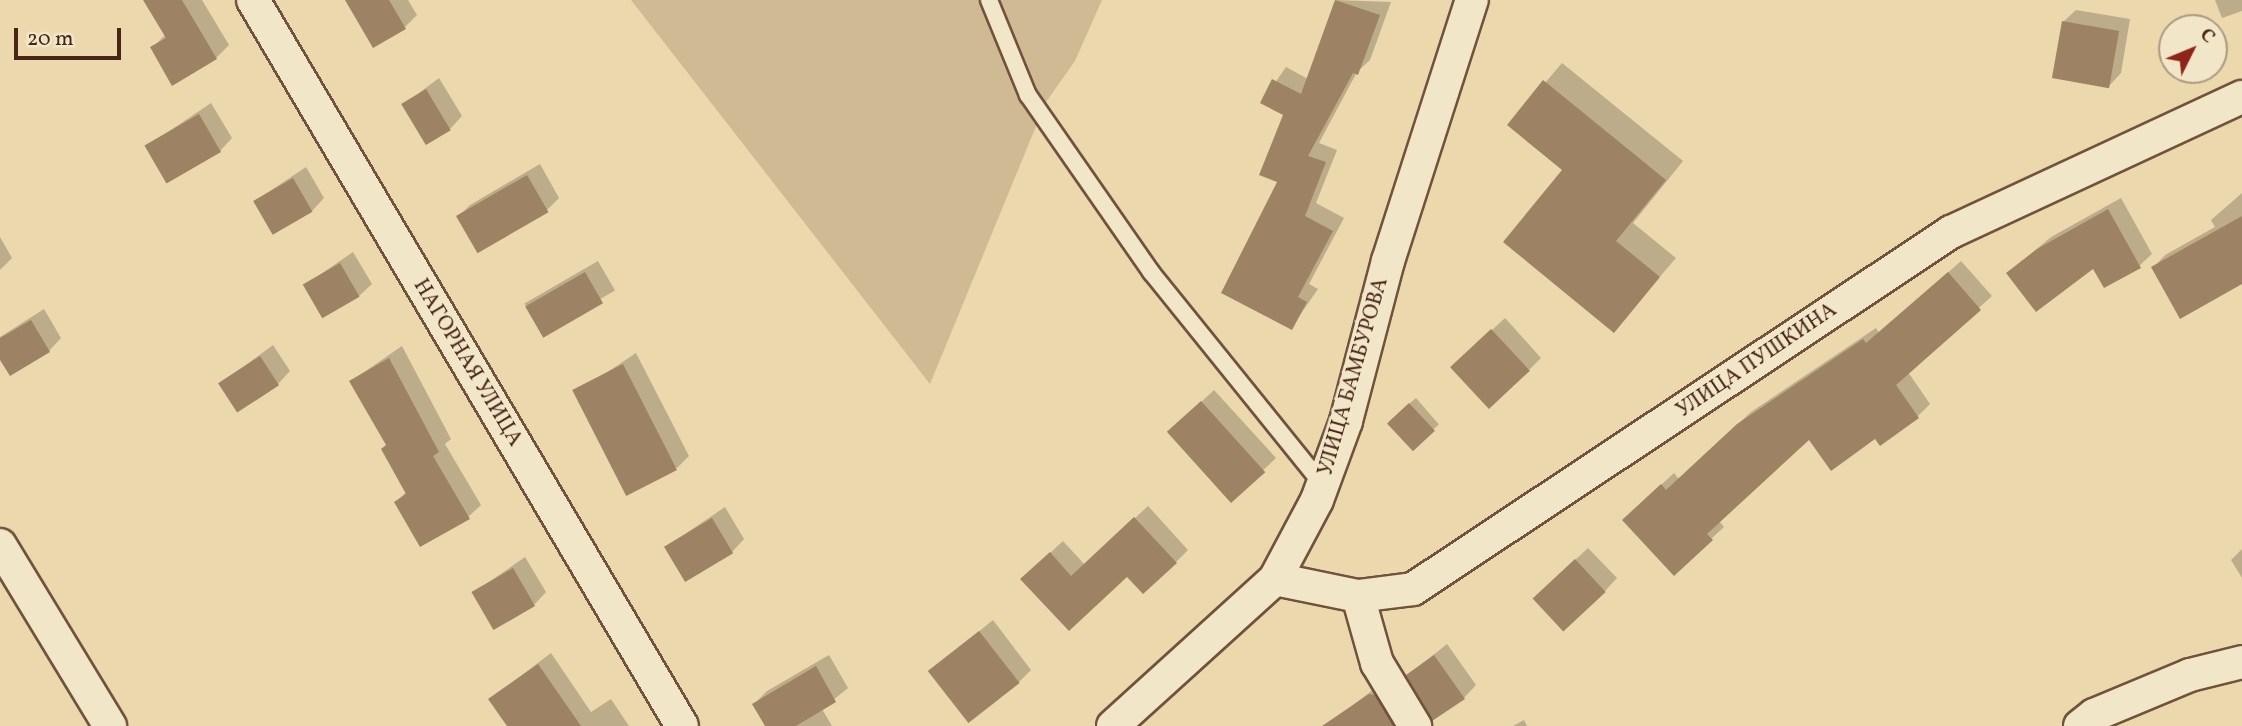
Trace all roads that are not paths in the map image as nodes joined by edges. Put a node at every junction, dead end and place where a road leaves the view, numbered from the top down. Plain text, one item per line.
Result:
1 (253, 0) edge
2 (989, 0) edge
3 (1472, 0) edge
4 (2242, 97) edge
5 (1323, 485) junction
6 (0, 545) edge
7 (1275, 579) junction
8 (1358, 596) junction
9 (2242, 662) edge
10 (110, 726) edge
11 (682, 726) edge
12 (1113, 726) edge
13 (1415, 726) edge
14 (2080, 726) edge

1 - 11 street, НАГОРНАЯ УЛИЦА
2 - 5 lane
3 - 5 street, УЛИЦА БАМБУРОВА
4 - 8 street, УЛИЦА ПУШКИНА
5 - 7 street, УЛИЦА БАМБУРОВА
6 - 10 street
7 - 8 street, УЛИЦА ПУШКИНА
7 - 12 street, УЛИЦА БАМБУРОВА
8 - 13 street
9 - 14 street

